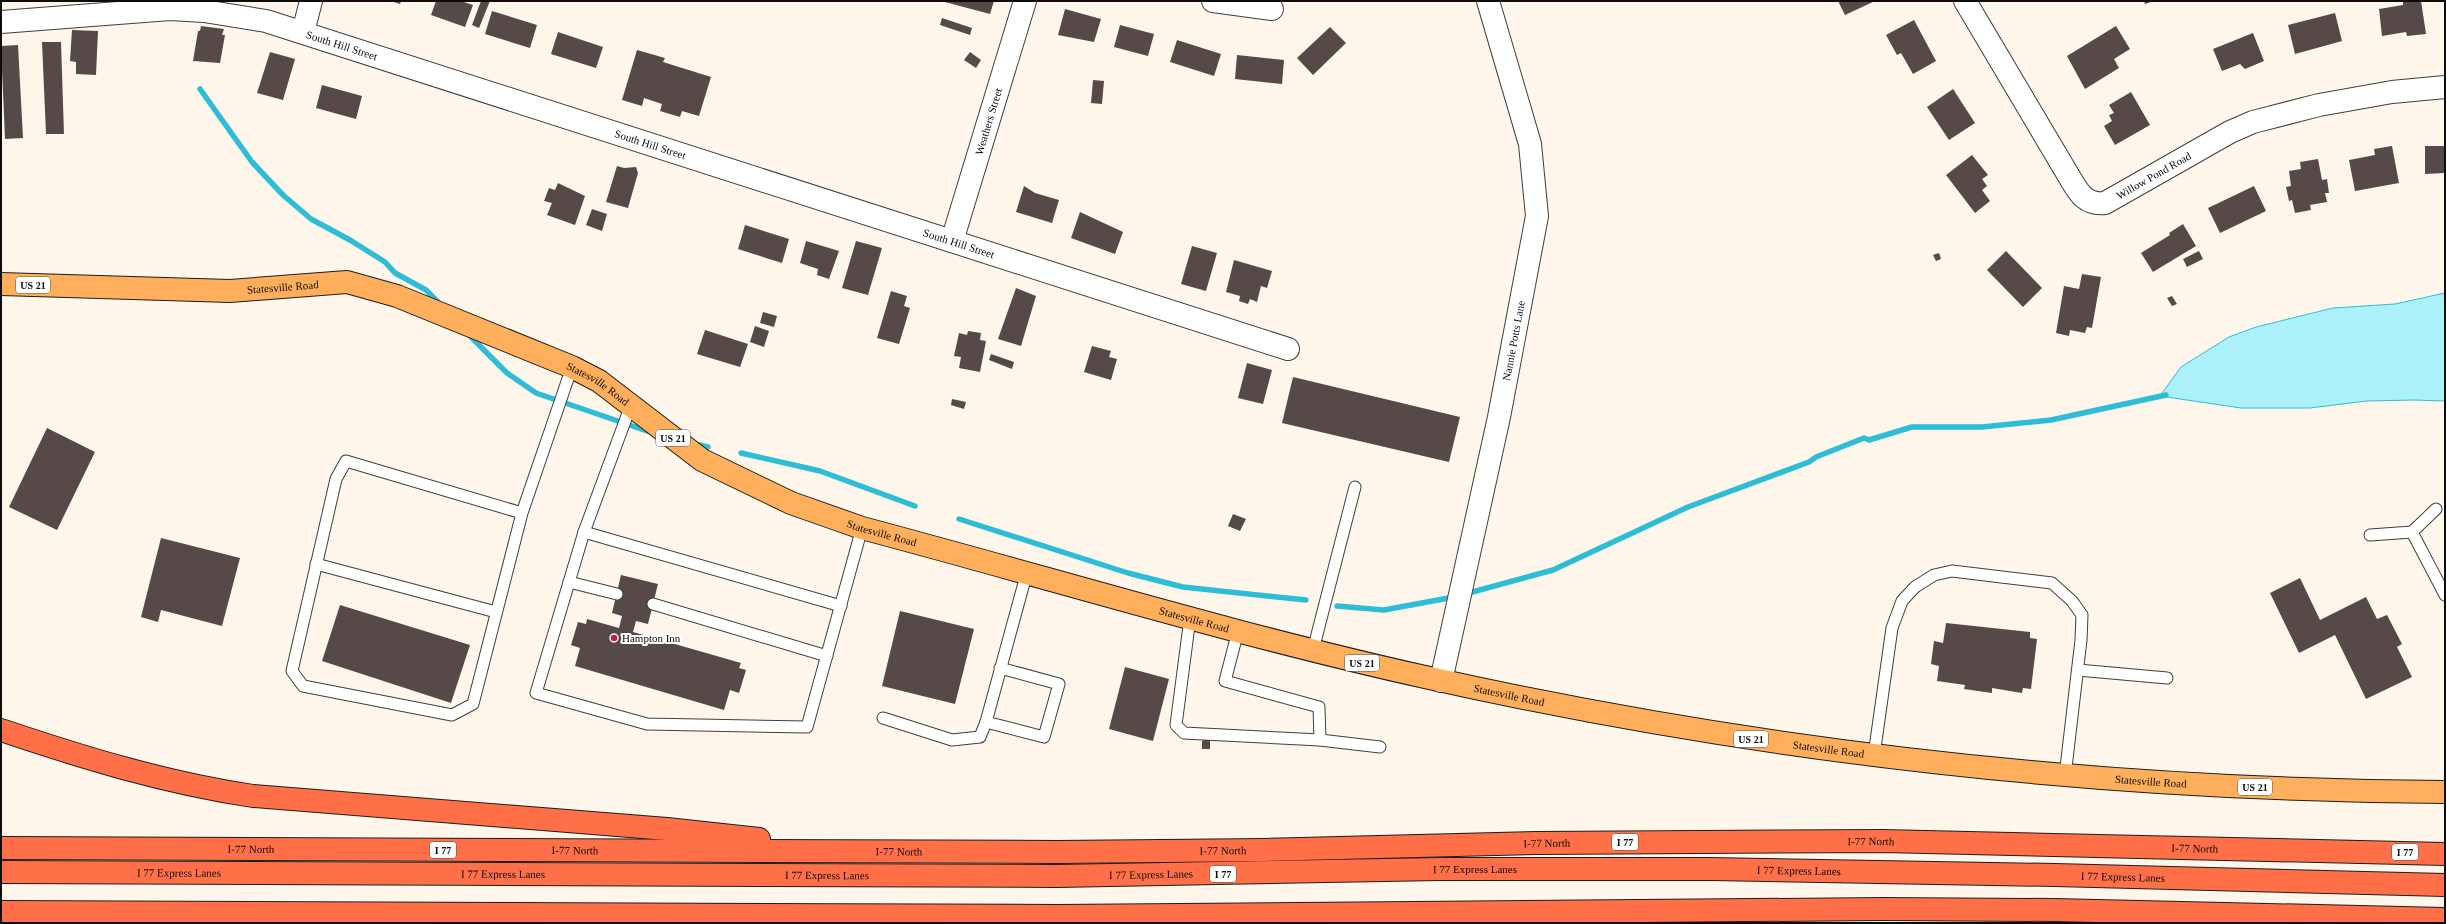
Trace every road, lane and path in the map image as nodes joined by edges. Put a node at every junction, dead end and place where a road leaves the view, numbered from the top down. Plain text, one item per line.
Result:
1 (311, 1) edge
2 (1025, 1) edge
3 (1213, 1) edge
4 (1488, 1) edge
5 (1966, 1) edge
6 (1272, 9) dead end
7 (1, 22) edge
8 (303, 32) junction
9 (2445, 87) edge
10 (952, 241) junction
11 (1, 284) edge
12 (1288, 349) dead end
13 (572, 367) junction
14 (630, 405) junction
15 (1355, 487) dead end
16 (2436, 509) dead end
17 (522, 513) junction
18 (862, 528) junction
19 (584, 532) junction
20 (2412, 532) junction
21 (2370, 535) dead end
22 (316, 564) junction
23 (1027, 572) junction
24 (570, 582) junction
25 (617, 594) dead end
26 (2445, 595) edge
27 (653, 604) dead end
28 (841, 606) junction
29 (496, 612) junction
30 (1190, 618) junction
31 (1238, 631) junction
32 (1313, 650) junction
33 (827, 656) junction
34 (1000, 668) junction
35 (2078, 670) junction
36 (2167, 678) dead end
37 (1440, 681) junction
38 (883, 718) dead end
39 (986, 722) junction
40 (1, 730) edge
41 (1320, 740) junction
42 (1380, 747) dead end
43 (1874, 755) junction
44 (2065, 776) junction
45 (2445, 792) edge
46 (1, 848) edge
47 (885, 852) junction
48 (2445, 854) edge
49 (1, 872) edge
50 (2445, 885) edge
51 (1, 912) edge
52 (2445, 920) edge

1 - 8 street
2 - 10 street, Weathers Street
3 - 6 street
4 - 37 street, Nannie Potts Lane
5 - 9 street, Willow Pond Road
7 - 8 street, South Hill Street
8 - 10 street, South Hill Street
10 - 12 street, South Hill Street
11 - 13 main road, Statesville Road / US 21
13 - 14 main road, Statesville Road / US 21
13 - 17 lane
14 - 18 main road, Statesville Road / US 21
14 - 19 lane
15 - 32 lane
16 - 20 lane
17 - 22 lane
17 - 29 lane
18 - 23 main road, Statesville Road / US 21
18 - 28 lane
19 - 24 lane
19 - 28 lane
20 - 21 lane
20 - 26 lane
22 - 29 lane
22 - 29 lane
23 - 30 main road, Statesville Road / US 21
23 - 34 lane
24 - 25 lane
24 - 33 lane
27 - 33 lane
28 - 33 lane
30 - 31 main road, Statesville Road / US 21
30 - 41 lane
31 - 32 main road, Statesville Road / US 21
31 - 41 lane
32 - 37 main road, Statesville Road / US 21
34 - 39 lane
34 - 39 lane
35 - 36 lane
35 - 43 lane
35 - 44 lane
37 - 43 main road, Statesville Road / US 21
38 - 39 lane
40 - 47 highway
41 - 42 lane
43 - 44 main road, Statesville Road / US 21
44 - 45 main road, Statesville Road / US 21
46 - 47 highway, I-77 North / I 77
47 - 48 highway, I-77 North / I 77
49 - 50 highway, I 77 Express Lanes / I 77
51 - 52 highway

